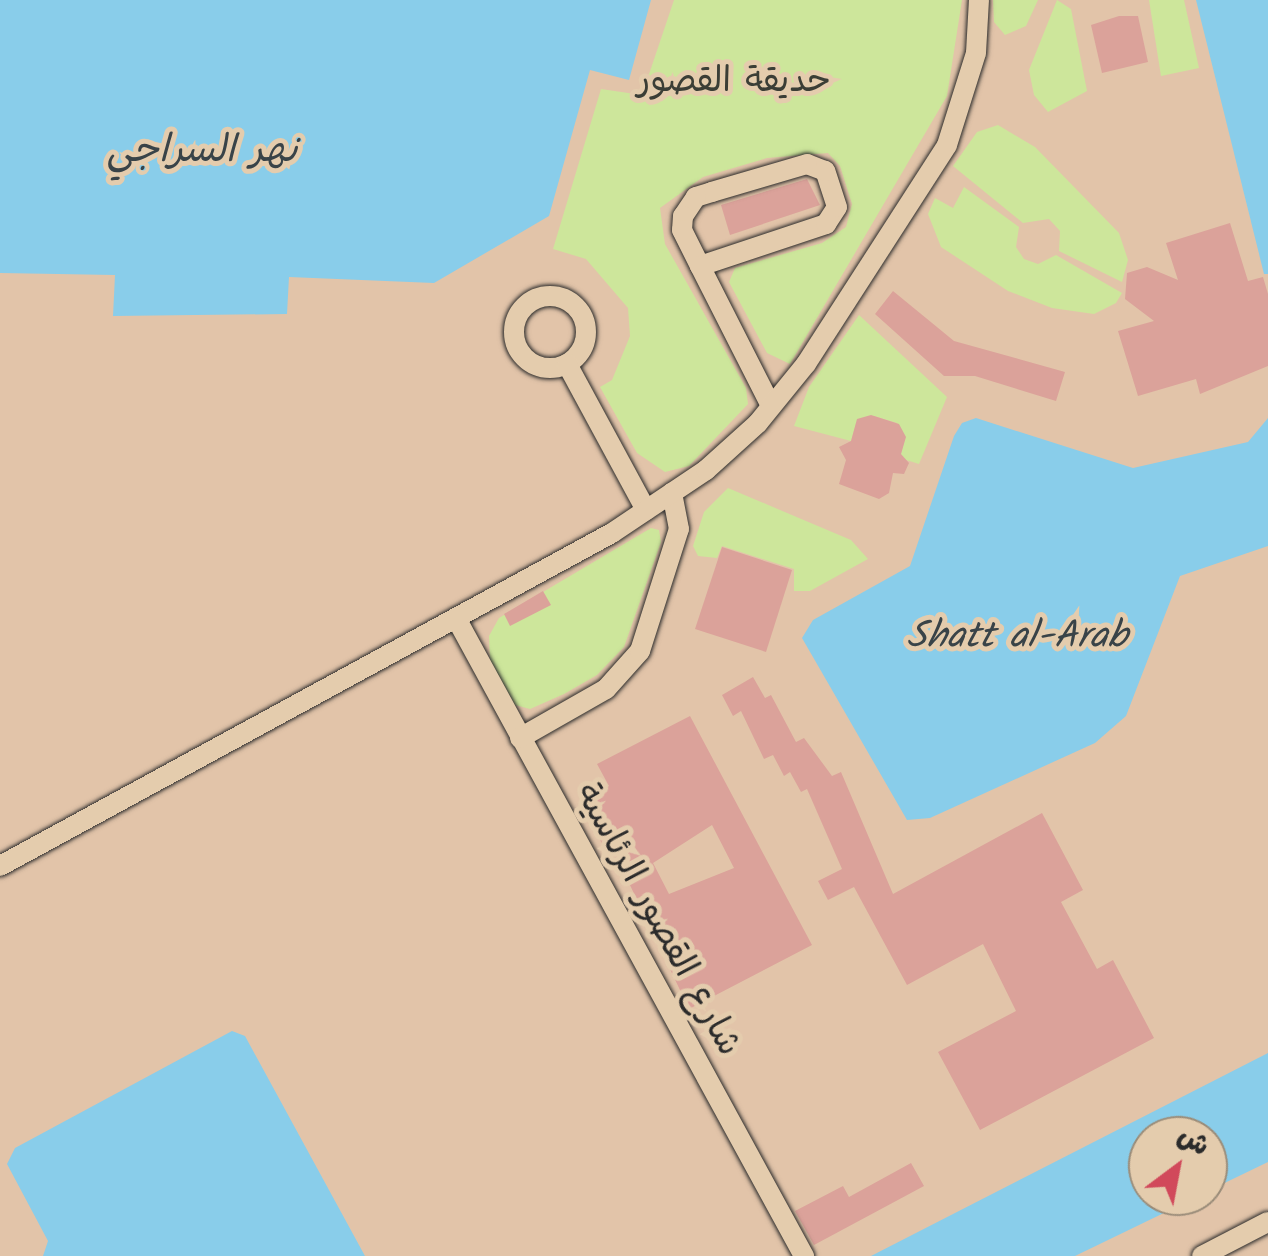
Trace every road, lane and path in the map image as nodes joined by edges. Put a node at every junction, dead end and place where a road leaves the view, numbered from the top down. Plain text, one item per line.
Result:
1 (979, 0) edge
2 (700, 266) junction
3 (567, 364) dead end
4 (771, 406) junction
5 (672, 492) junction
6 (646, 510) junction
7 (456, 618) junction
8 (520, 738) junction
9 (0, 866) edge
10 (1268, 1222) edge
11 (802, 1254) edge
12 (1202, 1256) edge

1 - 4 street
2 - 2 street
2 - 4 street
3 - 6 street
4 - 5 street
5 - 6 street
5 - 8 street
6 - 7 street
7 - 8 street, شارع القصور الرئاسية
7 - 9 street
8 - 11 street, شارع القصور الرئاسية
10 - 12 street

